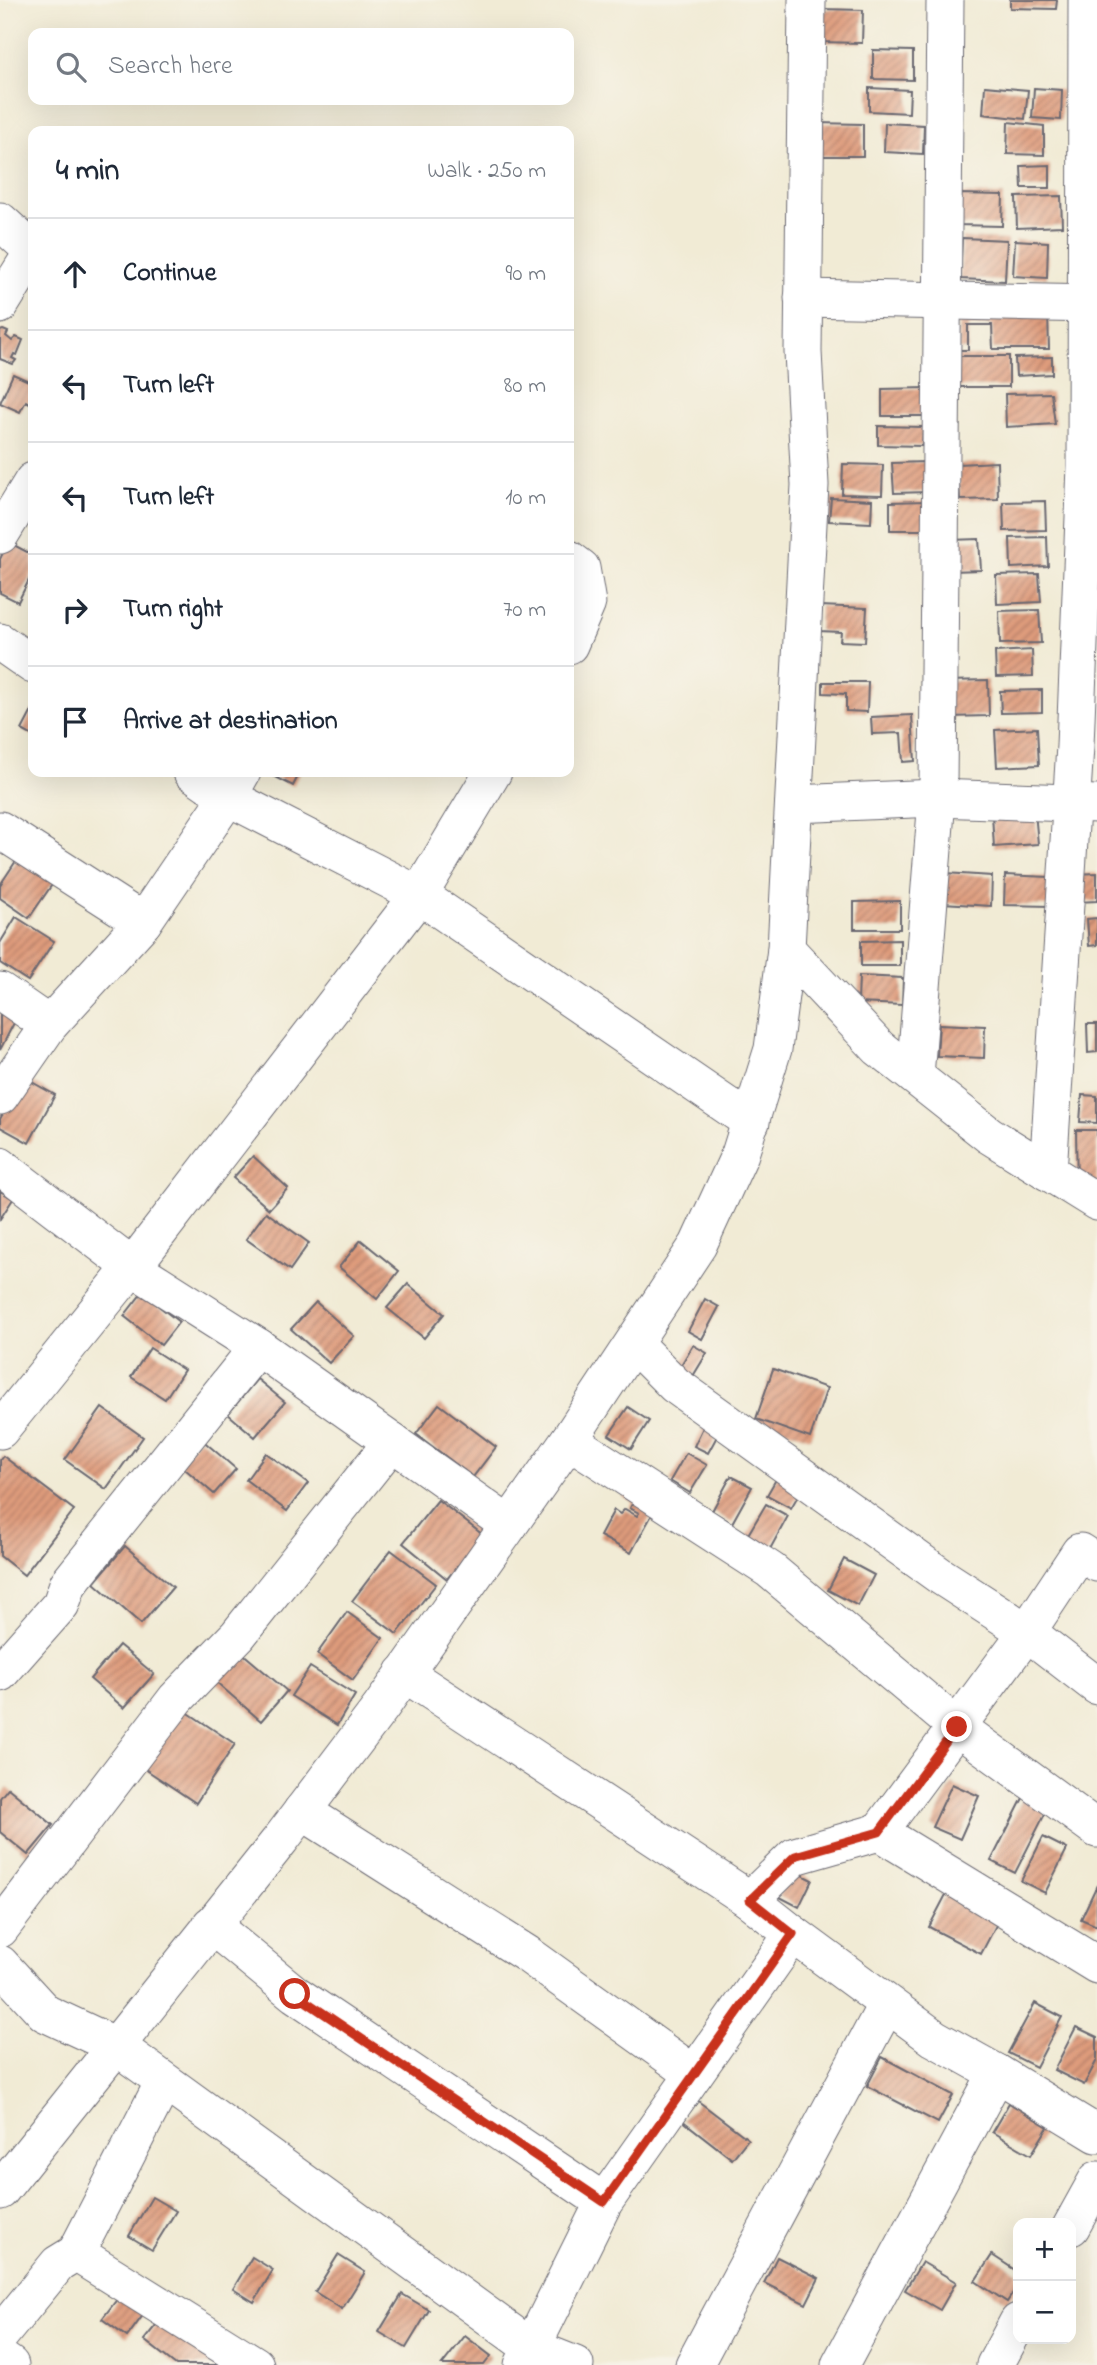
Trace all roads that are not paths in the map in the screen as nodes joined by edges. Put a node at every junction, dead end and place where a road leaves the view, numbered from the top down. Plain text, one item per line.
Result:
1 (807, 0) edge
2 (945, 0) edge
3 (1087, 0) edge
4 (0, 221) edge
5 (28, 246) edge
6 (28, 259) edge
7 (803, 298) junction
8 (942, 300) junction
9 (1091, 303) edge
10 (0, 305) edge
11 (28, 489) edge
12 (0, 535) edge
13 (574, 562) edge
14 (574, 633) edge
15 (0, 642) edge
16 (28, 662) edge
17 (209, 777) edge
18 (490, 777) edge
19 (235, 784) edge
20 (937, 792) junction
21 (794, 797) junction
22 (1085, 797) edge
23 (0, 830) edge
24 (419, 895) junction
25 (143, 922) junction
26 (786, 949) junction
27 (0, 991) edge
28 (49, 1025) junction
29 (915, 1076) junction
30 (0, 1096) edge
31 (751, 1122) junction
32 (0, 1166) edge
33 (1048, 1171) junction
34 (1097, 1202) edge
35 (132, 1267) junction
36 (634, 1343) junction
37 (258, 1347) junction
38 (0, 1430) edge
39 (569, 1440) junction
40 (392, 1442) junction
41 (509, 1525) junction
42 (1097, 1563) edge
43 (1027, 1632) junction
44 (0, 1673) edge
45 (404, 1673) junction
46 (1097, 1686) edge
47 (957, 1727) junction
48 (302, 1811) junction
49 (1097, 1829) edge
50 (879, 1832) junction
51 (750, 1900) junction
52 (211, 1925) junction
53 (0, 1929) edge
54 (793, 1934) junction
55 (0, 1964) edge
56 (1097, 1965) edge
57 (887, 2004) junction
58 (116, 2046) junction
59 (997, 2073) junction
60 (694, 2074) junction
61 (164, 2082) junction
62 (1097, 2134) edge
63 (1097, 2180) edge
64 (0, 2191) edge
65 (604, 2202) junction
66 (1076, 2218) edge
67 (76, 2253) junction
68 (1013, 2331) edge
69 (0, 2335) edge
70 (528, 2357) edge
71 (0, 2358) edge
72 (10, 2365) edge
73 (255, 2365) edge
74 (575, 2365) edge
75 (694, 2365) edge
76 (840, 2365) edge
77 (995, 2365) edge

1 - 7 street
2 - 8 street
3 - 9 street
4 - 5 street
6 - 10 street
7 - 8 street
7 - 21 street
8 - 9 street
8 - 20 street
9 - 22 street
11 - 12 street
13 - 14 street
15 - 16 street
17 - 19 street
18 - 24 street
19 - 24 street
19 - 25 street
20 - 21 street
20 - 22 street
20 - 29 street
21 - 26 street
22 - 33 street
23 - 25 street
24 - 31 street
24 - 35 street
25 - 28 street
26 - 29 street
26 - 31 street
27 - 28 street
28 - 30 street
29 - 33 street
31 - 36 street
32 - 35 street
33 - 34 street
35 - 37 street
35 - 38 street
36 - 39 street
36 - 43 street
37 - 40 street
37 - 44 street
39 - 41 street
39 - 47 street
40 - 41 street
40 - 53 street
41 - 45 street
42 - 43 street
43 - 46 street
43 - 47 street
45 - 48 street
45 - 51 street
47 - 49 street
47 - 50 street
48 - 52 street
48 - 60 street
50 - 51 street
50 - 56 street
51 - 54 street
52 - 58 street
52 - 65 street
54 - 57 street
54 - 60 street
55 - 58 street
57 - 59 street
57 - 75 street
58 - 61 street
58 - 64 street
59 - 62 street
59 - 76 street
60 - 65 street
61 - 67 street
61 - 70 street
63 - 66 street
65 - 70 street
67 - 69 street
67 - 73 street
68 - 77 street
70 - 74 street
71 - 72 street

